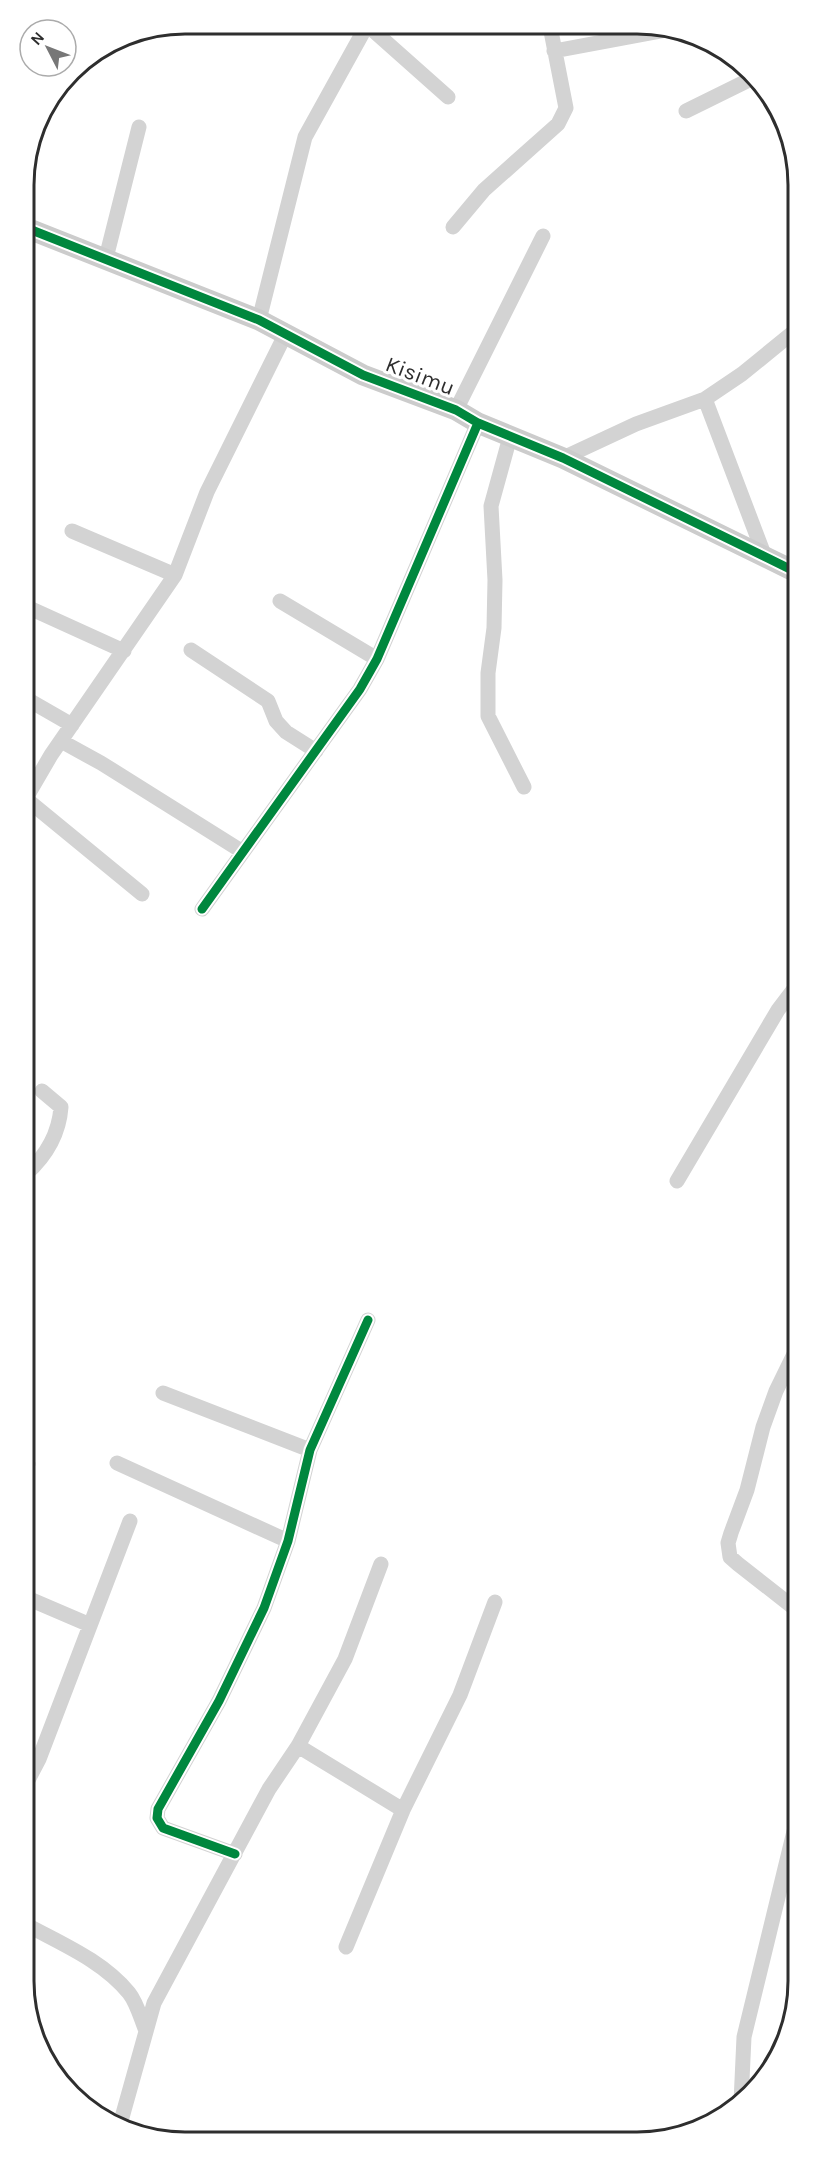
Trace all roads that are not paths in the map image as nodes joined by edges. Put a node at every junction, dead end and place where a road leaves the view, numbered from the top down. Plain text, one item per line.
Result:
1 (362, 34) edge
2 (377, 34) edge
3 (551, 34) edge
4 (643, 34) edge
5 (554, 51) junction
6 (746, 81) edge
7 (448, 97) dead end
8 (687, 111) dead end
9 (139, 127) dead end
10 (453, 227) dead end
11 (35, 231) edge
12 (543, 236) dead end
13 (106, 258) junction
14 (259, 320) junction
15 (286, 333) junction
16 (788, 337) edge
17 (705, 399) junction
18 (456, 410) junction
19 (478, 423) junction
20 (510, 437) junction
21 (563, 458) junction
22 (72, 531) dead end
23 (765, 557) junction
24 (788, 568) edge
25 (175, 575) junction
26 (280, 602) dead end
27 (35, 610) edge
28 (191, 650) dead end
29 (124, 651) junction
30 (377, 659) junction
31 (35, 704) edge
32 (72, 725) junction
33 (61, 741) junction
34 (316, 751) junction
35 (35, 784) edge
36 (524, 787) dead end
37 (35, 805) edge
38 (243, 852) junction
39 (142, 894) dead end
40 (202, 909) dead end
41 (788, 997) edge
42 (42, 1091) dead end
43 (34, 1166) edge
44 (676, 1181) dead end
45 (368, 1320) dead end
46 (788, 1366) edge
47 (163, 1393) dead end
48 (310, 1450) junction
49 (117, 1463) dead end
50 (130, 1521) dead end
51 (288, 1541) junction
52 (381, 1564) dead end
53 (34, 1601) edge
54 (495, 1602) dead end
55 (788, 1603) edge
56 (90, 1625) junction
57 (298, 1746) junction
58 (34, 1768) edge
59 (403, 1810) junction
60 (234, 1854) junction
61 (788, 1856) edge
62 (34, 1929) edge
63 (346, 1947) dead end
64 (146, 2031) junction
65 (742, 2089) edge
66 (122, 2117) edge

1 - 14 street
2 - 7 street
3 - 5 street
4 - 5 street
5 - 10 street
6 - 8 street
9 - 13 street
11 - 13 street, Kisimu
12 - 18 street
13 - 14 street, Kisimu
14 - 15 street, Kisimu
15 - 18 street, Kisimu
15 - 25 street
16 - 17 street
17 - 21 street
17 - 23 street
18 - 19 street, Kisimu
19 - 20 street, Kisimu
19 - 30 street
20 - 21 street, Kisimu
20 - 36 street
21 - 23 street, Kisimu
22 - 25 street
23 - 24 street, Kisimu
25 - 29 street
26 - 30 street
27 - 29 street
28 - 34 street
29 - 32 street
30 - 34 street
31 - 32 street
32 - 33 street
33 - 35 street
33 - 38 street
34 - 38 street
37 - 39 street
38 - 40 street
41 - 44 street
42 - 43 street
45 - 48 street
46 - 55 street
47 - 48 street
48 - 51 street
49 - 51 street
50 - 56 street
51 - 60 street
52 - 57 street
53 - 56 street
54 - 59 street
56 - 58 street
57 - 59 street
57 - 60 street
59 - 63 street
60 - 64 street
61 - 65 street
62 - 64 street
64 - 66 street

